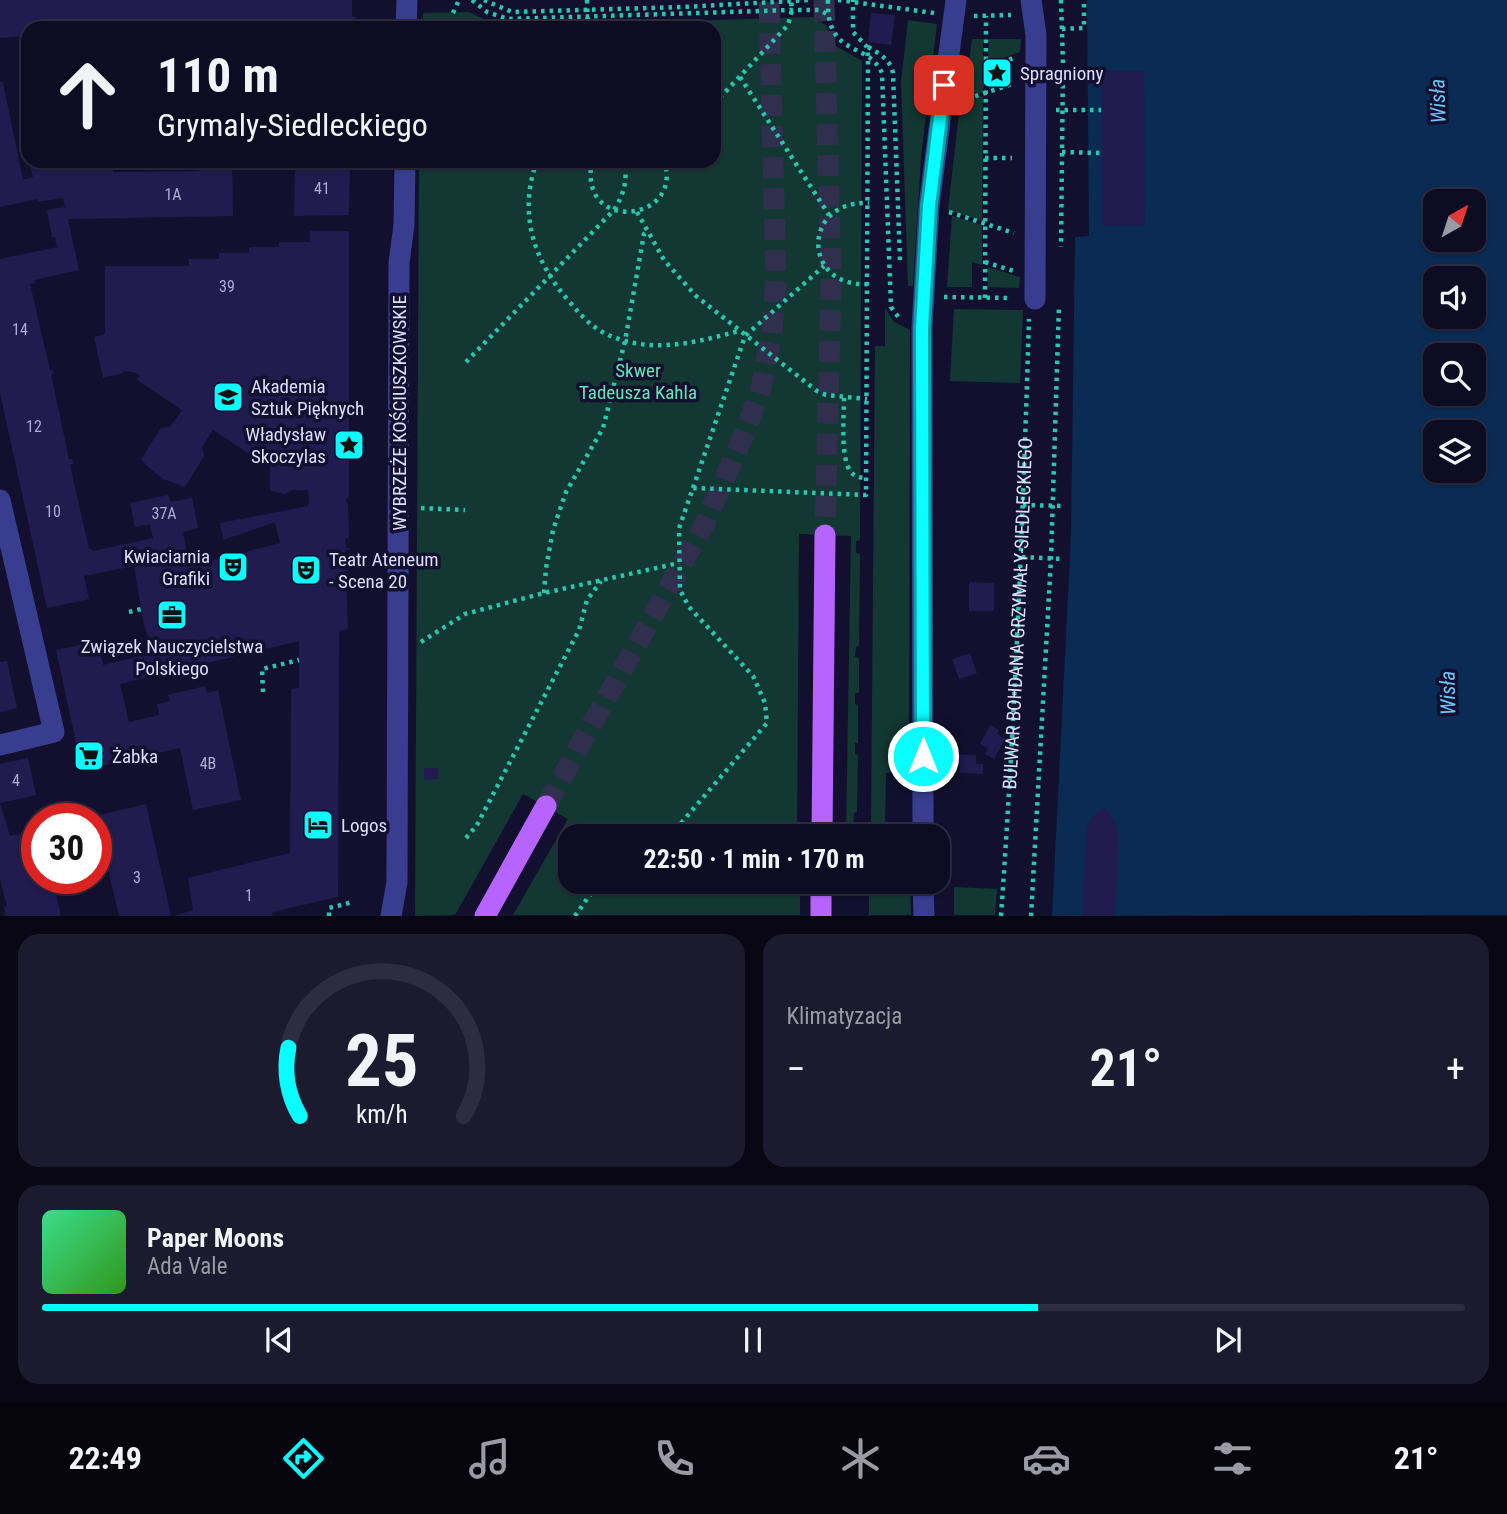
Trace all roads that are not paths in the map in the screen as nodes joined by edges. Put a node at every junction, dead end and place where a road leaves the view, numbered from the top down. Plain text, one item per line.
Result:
1 (407, 0) edge
2 (955, 8) edge
3 (1033, 8) edge
4 (406, 21) edge
5 (404, 168) edge
6 (1028, 303) road end
7 (0, 500) edge
8 (825, 535) tunnel mouth
9 (0, 745) edge
10 (546, 806) tunnel mouth
11 (822, 824) edge
12 (923, 824) edge
13 (821, 894) edge
14 (923, 894) edge
15 (391, 915) edge
16 (485, 915) edge
17 (821, 915) edge
18 (923, 915) edge

1 - 4 street
2 - 12 street
3 - 6 street
5 - 15 street, WYBRZEŻE KOŚCIUSZKOWSKIE
7 - 9 street
8 - 11 main road
10 - 16 main road
13 - 17 main road
14 - 18 street

